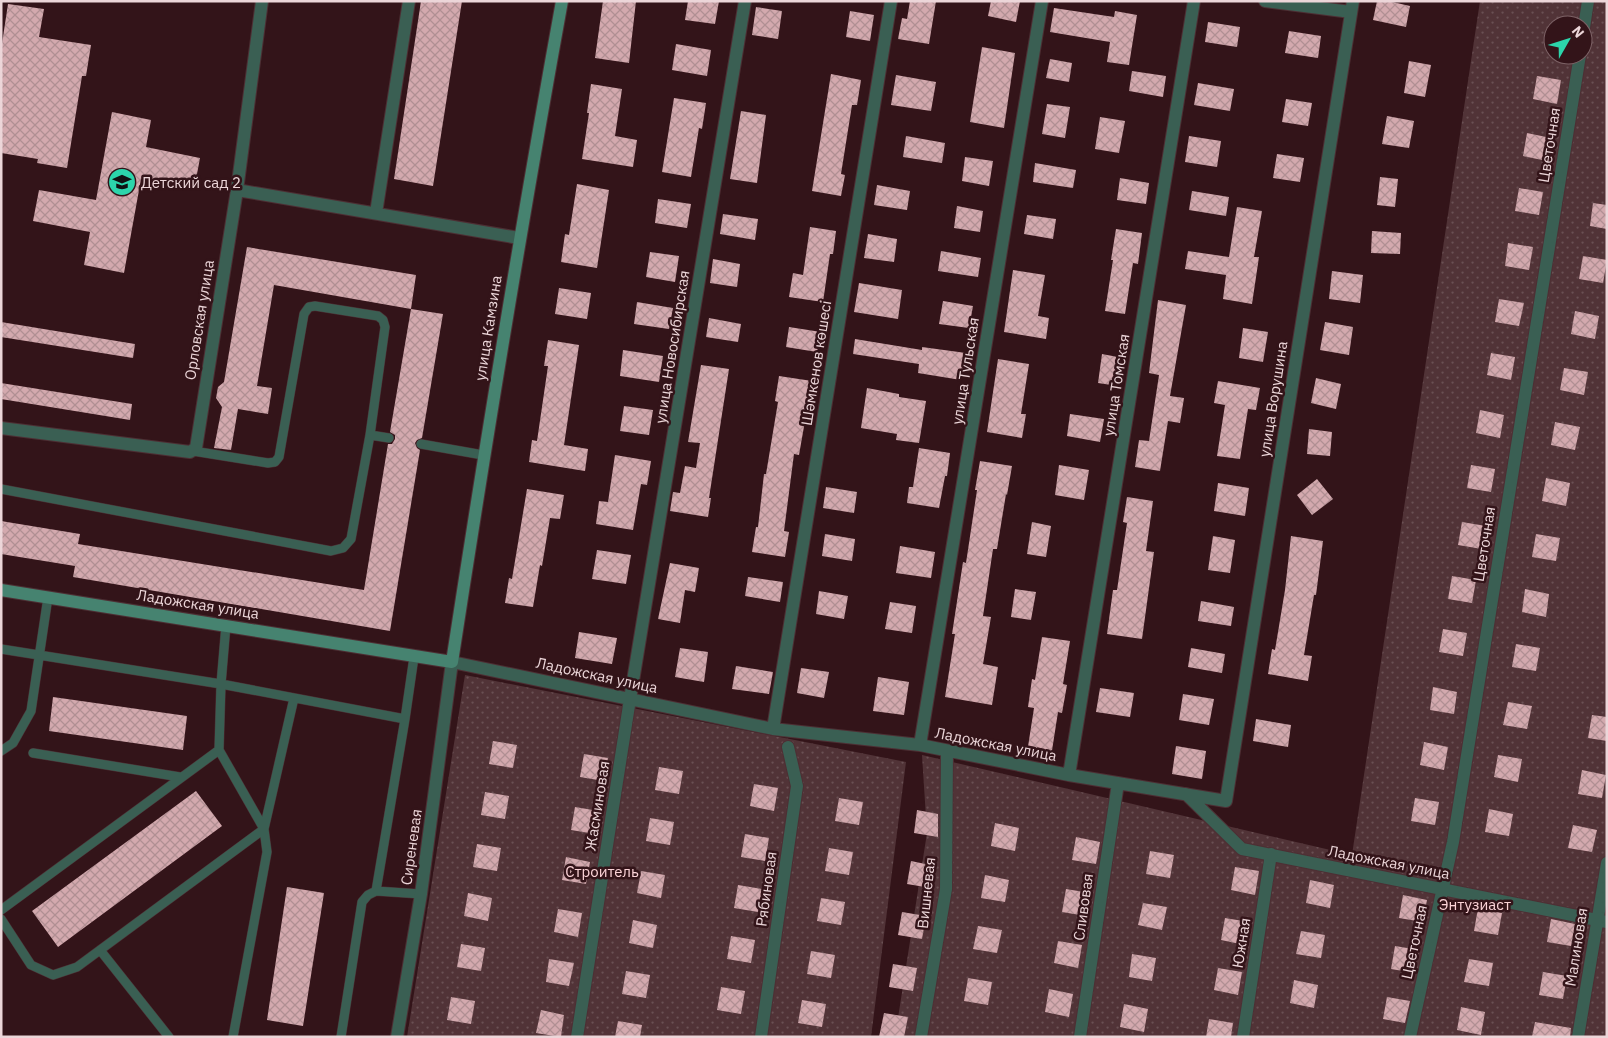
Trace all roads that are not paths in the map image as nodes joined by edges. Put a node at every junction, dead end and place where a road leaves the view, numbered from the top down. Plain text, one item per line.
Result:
1 (262, 1) edge
2 (409, 1) edge
3 (562, 1) edge
4 (745, 1) edge
5 (891, 1) edge
6 (1042, 1) edge
7 (1194, 1) edge
8 (1265, 1) edge
9 (1588, 1) edge
10 (1352, 6) edge
11 (1586, 15) edge
12 (1578, 65) edge
13 (237, 190) junction
14 (376, 213) junction
15 (520, 238) junction
16 (1, 428) edge
17 (370, 435) junction
18 (389, 438) dead end
19 (421, 444) dead end
20 (193, 451) junction
21 (484, 455) junction
22 (1, 489) edge
23 (1, 590) edge
24 (48, 597) junction
25 (226, 625) junction
26 (1, 649) edge
27 (40, 655) junction
28 (414, 657) junction
29 (452, 662) junction
30 (221, 684) junction
31 (294, 698) junction
32 (630, 699) junction
33 (405, 719) junction
34 (773, 729) junction
35 (920, 745) junction
36 (788, 747) dead end
37 (219, 750) junction
38 (1, 751) edge
39 (947, 751) junction
40 (32, 753) dead end
41 (1069, 775) junction
42 (180, 777) junction
43 (1118, 783) junction
44 (1186, 794) junction
45 (1226, 801) joint
46 (264, 830) junction
47 (1271, 854) junction
48 (1607, 863) edge
49 (1442, 889) junction
50 (376, 891) junction
51 (421, 894) junction
52 (1, 910) edge
53 (1, 920) edge
54 (1602, 921) edge
55 (100, 950) junction
56 (169, 1037) edge
57 (233, 1037) edge
58 (341, 1037) edge
59 (397, 1037) edge
60 (577, 1037) edge
61 (761, 1037) edge
62 (922, 1037) edge
63 (1080, 1037) edge
64 (1243, 1037) edge
65 (1410, 1037) edge
66 (1578, 1037) edge

1 - 13 street, Орловская улица
2 - 14 street
3 - 15 main road, улица Камзина
4 - 32 street, улица Новосибирская
5 - 34 street, Шәмкенов көшесі
6 - 35 street, улица Тульская
7 - 41 street, улица Томская
8 - 10 street
9 - 11 street
10 - 45 street, улица Ворушина
12 - 49 street, Цветочная
13 - 14 street
13 - 20 street, Орловская улица
14 - 15 street
15 - 21 main road, улица Камзина
16 - 20 street
17 - 18 lane
17 - 20 lane
17 - 22 lane
19 - 21 lane
21 - 29 main road, улица Камзина
23 - 24 main road, Ладожская улица
24 - 25 main road, Ладожская улица
24 - 27 lane
25 - 28 main road, Ладожская улица
25 - 30 lane
26 - 27 lane
27 - 30 lane
27 - 38 lane
28 - 29 main road, Ладожская улица
28 - 33 lane
29 - 32 street, Ладожская улица
29 - 51 street, Сиреневая
30 - 31 lane
30 - 37 lane
31 - 33 lane
31 - 46 lane
32 - 34 street, Ладожская улица
32 - 60 street, Жасминовая
33 - 50 lane
34 - 35 street, Ладожская улица
35 - 39 street, Ладожская улица
36 - 61 street, Рябиновая
37 - 42 lane
37 - 46 lane
39 - 41 street, Ладожская улица
39 - 62 street, Вишневая
40 - 42 lane
41 - 43 street, Ладожская улица
42 - 52 lane
43 - 44 street, Ладожская улица
43 - 63 street, Сливовая
44 - 45 street, Ладожская улица
44 - 47 street, Ладожская улица
46 - 55 lane
46 - 57 lane
47 - 49 street, Ладожская улица
47 - 64 street, Южная
48 - 54 street, Малиновая
49 - 54 street, Ладожская улица
49 - 65 street, Цветочная
50 - 51 lane
50 - 58 lane
51 - 59 street, Сиреневая
53 - 55 lane
54 - 66 street, Малиновая
55 - 56 lane

